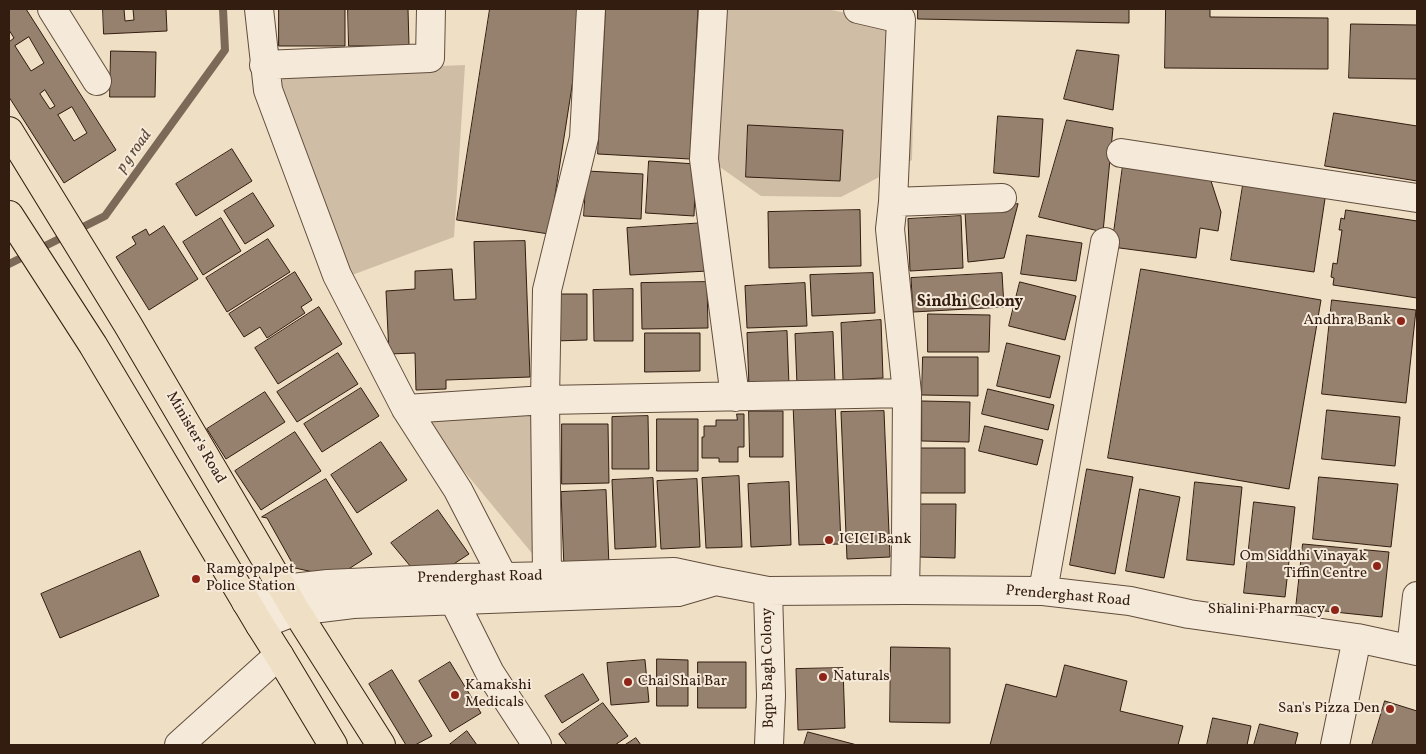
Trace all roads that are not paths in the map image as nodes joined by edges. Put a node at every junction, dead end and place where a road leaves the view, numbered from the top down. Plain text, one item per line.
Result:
1 (52, 9) edge
2 (259, 9) edge
3 (431, 9) edge
4 (591, 9) edge
5 (714, 9) edge
6 (858, 9) edge
7 (264, 66) junction
8 (97, 81) dead end
9 (9, 131) edge
10 (1121, 153) dead end
11 (1002, 198) dead end
12 (1417, 198) edge
13 (893, 202) junction
14 (9, 216) edge
15 (1106, 242) dead end
16 (907, 394) junction
17 (735, 397) junction
18 (545, 400) junction
19 (406, 409) junction
20 (547, 576) junction
21 (503, 577) junction
22 (716, 581) junction
23 (905, 590) junction
24 (768, 591) junction
25 (1044, 591) junction
26 (1417, 596) edge
27 (453, 599) junction
28 (290, 600) junction
29 (253, 614) junction
30 (1357, 638) junction
31 (1414, 650) edge
32 (279, 655) junction
33 (179, 745) edge
34 (333, 745) edge
35 (381, 745) edge
36 (537, 745) edge
37 (769, 745) edge
38 (1335, 745) edge

1 - 8 street
2 - 7 street
3 - 7 street
4 - 18 street
5 - 17 street
6 - 13 street
7 - 19 street
9 - 28 main road, Minister's Road
10 - 12 street
11 - 13 street
13 - 16 street
14 - 29 main road
15 - 25 street
16 - 17 street
16 - 23 street
17 - 18 street
18 - 19 street
18 - 20 street
19 - 21 street
20 - 21 street, Prenderghast Road
20 - 22 street, Prenderghast Road
21 - 28 street, Prenderghast Road
22 - 24 street, Prenderghast Road
22 - 27 street, Prenderghast Road
23 - 24 street, Prenderghast Road
23 - 25 street, Prenderghast Road
24 - 37 street, Bqpu Bagh Colony
25 - 30 street, Prenderghast Road
26 - 31 street
27 - 28 street, Prenderghast Road
27 - 36 street
28 - 29 street, Prenderghast Road
28 - 35 main road, Minister's Road
29 - 32 main road
30 - 31 street, Prenderghast Road
30 - 38 street
32 - 33 street
32 - 34 main road

